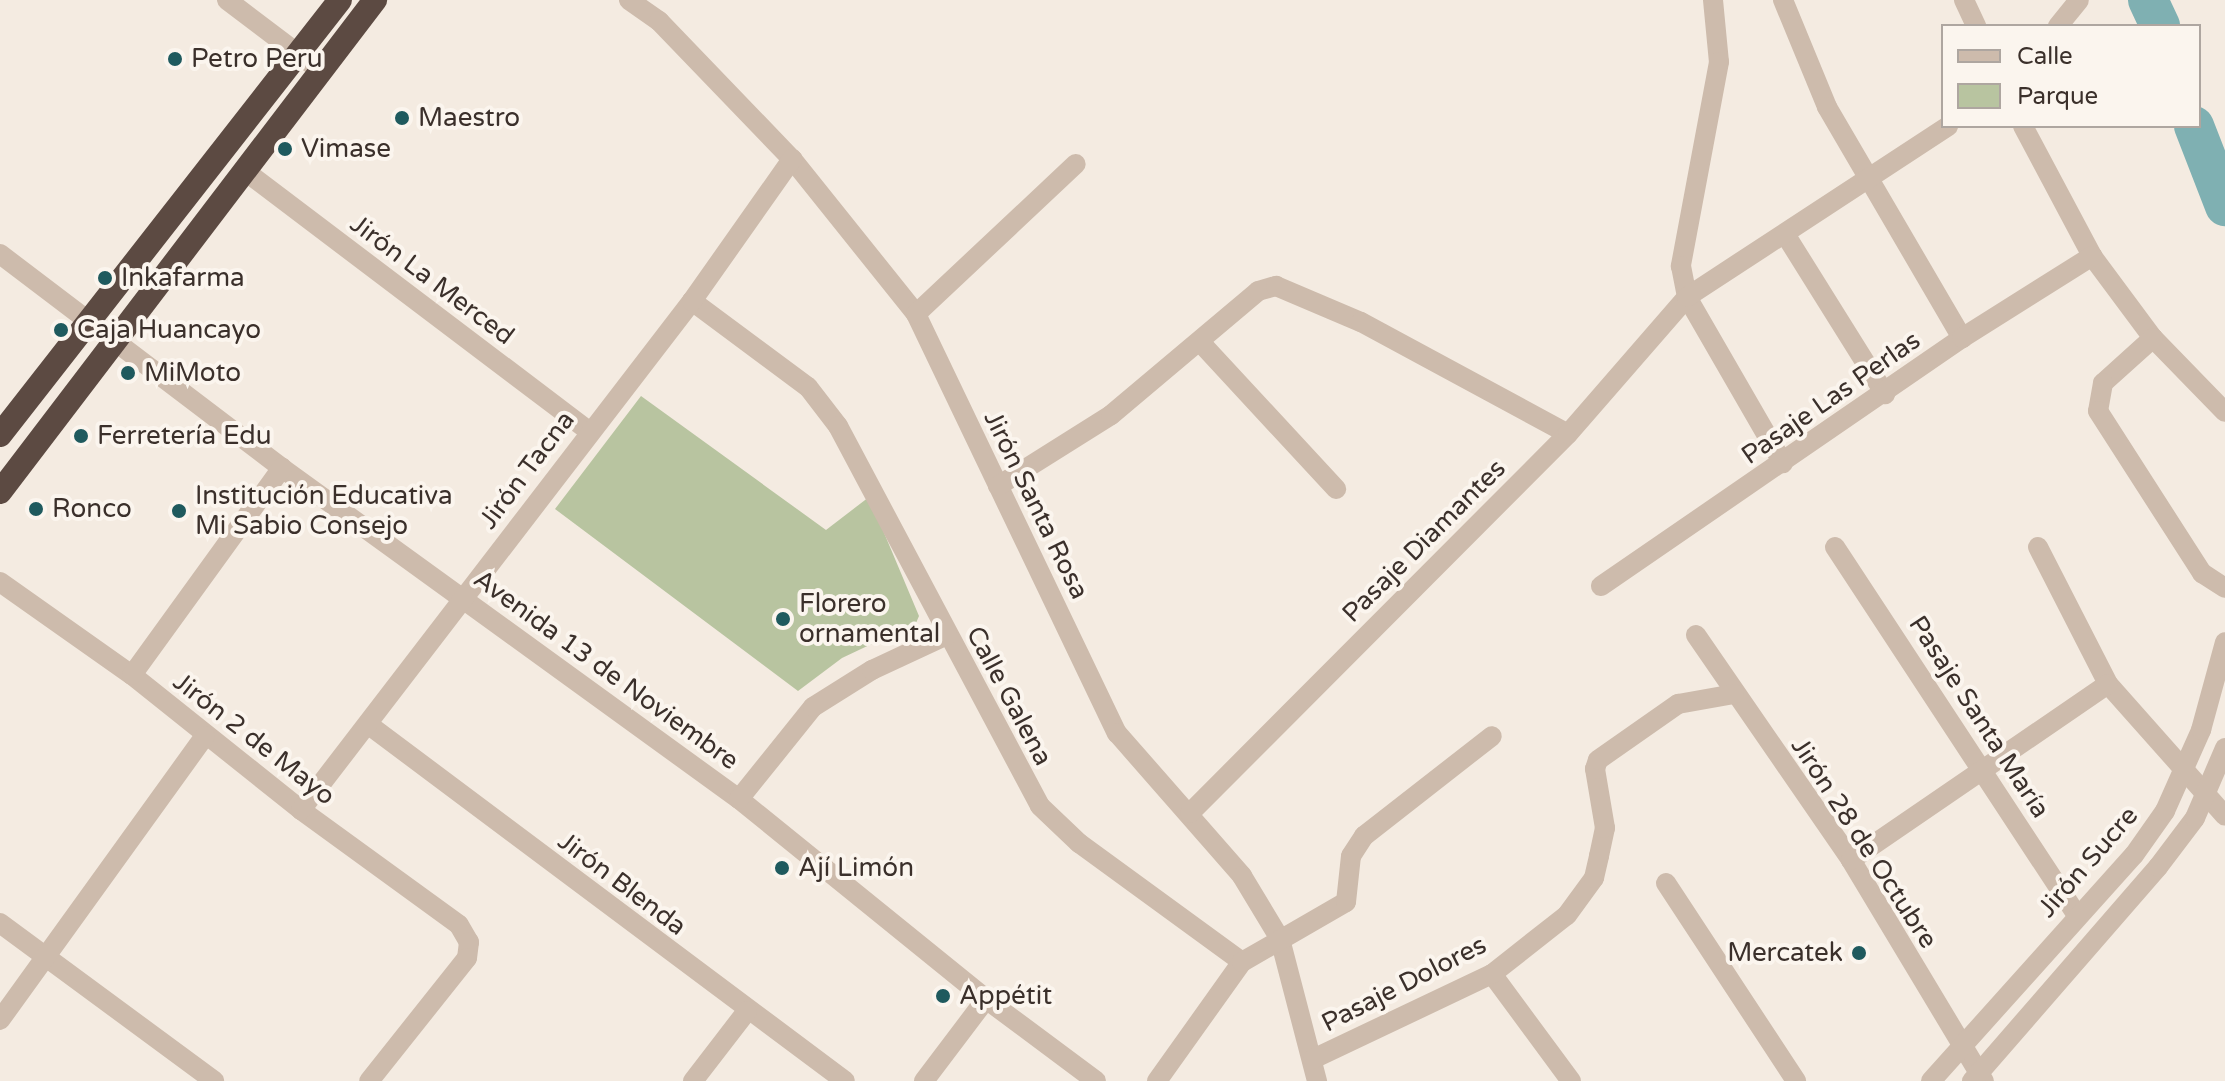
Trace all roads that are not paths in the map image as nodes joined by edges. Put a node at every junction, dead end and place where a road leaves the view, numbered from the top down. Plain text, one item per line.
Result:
1 (227, 0) edge
2 (340, 0) edge
3 (375, 0) edge
4 (629, 0) edge
5 (1713, 0) edge
6 (1783, 0) edge
7 (1964, 0) edge
8 (2079, 0) edge
9 (2062, 22) edge
10 (1975, 24) edge
11 (298, 54) junction
12 (321, 71) junction
13 (1945, 128) edge
14 (2024, 128) edge
15 (792, 159) junction
16 (1076, 164) dead end
17 (245, 171) junction
18 (1867, 180) junction
19 (1785, 234) junction
20 (0, 254) edge
21 (2092, 256) junction
22 (1687, 297) junction
23 (692, 301) junction
24 (916, 314) junction
25 (88, 320) junction
26 (1962, 338) junction
27 (2153, 338) junction
28 (116, 341) junction
29 (1201, 343) junction
30 (1885, 394) junction
31 (2225, 412) edge
32 (588, 430) junction
33 (1568, 434) junction
34 (0, 435) edge
35 (1783, 463) junction
36 (282, 468) junction
37 (998, 486) junction
38 (1336, 489) dead end
39 (0, 492) edge
40 (1835, 547) dead end
41 (2038, 547) dead end
42 (0, 582) edge
43 (1601, 586) dead end
44 (2225, 588) edge
45 (463, 598) junction
46 (947, 635) junction
47 (1696, 635) dead end
48 (2225, 642) edge
49 (132, 675) junction
50 (2108, 684) junction
51 (1734, 694) junction
52 (369, 725) junction
53 (205, 736) junction
54 (1492, 736) dead end
55 (2225, 748) edge
56 (2185, 770) junction
57 (1985, 771) junction
58 (2208, 791) junction
59 (739, 799) junction
60 (301, 810) junction
61 (1190, 813) junction
62 (2225, 816) edge
63 (1851, 860) junction
64 (1666, 883) dead end
65 (2077, 916) junction
66 (0, 923) edge
67 (1280, 939) junction
68 (49, 957) junction
69 (1242, 962) junction
70 (1492, 974) junction
71 (986, 999) junction
72 (747, 1011) junction
73 (0, 1020) edge
74 (1962, 1048) junction
75 (1313, 1059) junction
76 (1978, 1079) edge
77 (214, 1081) edge
78 (369, 1081) edge
79 (693, 1081) edge
80 (845, 1081) edge
81 (924, 1081) edge
82 (1096, 1081) edge
83 (1157, 1081) edge
84 (1317, 1081) edge
85 (1571, 1081) edge
86 (1796, 1081) edge
87 (1931, 1081) edge

1 - 11 street
2 - 11 highway
3 - 12 highway
4 - 15 street, Jirón Santa Rosa
5 - 22 street
6 - 18 street
7 - 10 street
8 - 9 street
11 - 12 street
11 - 25 highway
12 - 17 highway
13 - 18 street, Pasaje Diamantes
14 - 21 street
15 - 23 street, Jirón Tacna
15 - 24 street, Jirón Santa Rosa
16 - 24 street
17 - 28 highway
17 - 32 street, Jirón La Merced
18 - 19 street, Pasaje Diamantes
18 - 26 street
19 - 22 street, Pasaje Diamantes
19 - 30 street
20 - 25 street, Avenida 13 de Noviembre
21 - 26 street, Pasaje Las Perlas
21 - 27 street
22 - 33 street, Pasaje Diamantes
22 - 35 street
23 - 32 street, Jirón Tacna
23 - 46 street, Calle Galena
24 - 37 street, Jirón Santa Rosa
25 - 28 street, Avenida 13 de Noviembre
25 - 34 highway
26 - 30 street, Pasaje Las Perlas
27 - 31 street
27 - 44 street
28 - 36 street, Avenida 13 de Noviembre
28 - 39 highway
29 - 33 street
29 - 37 street
29 - 38 street
30 - 35 street, Pasaje Las Perlas
32 - 45 street, Jirón Tacna
33 - 61 street, Pasaje Diamantes
35 - 43 street, Pasaje Las Perlas
36 - 45 street, Avenida 13 de Noviembre
36 - 49 street
37 - 61 street, Jirón Santa Rosa
40 - 57 street, Pasaje Santa María
41 - 50 street
42 - 49 street, Jirón 2 de Mayo
45 - 52 street, Jirón Tacna
45 - 59 street, Avenida 13 de Noviembre
46 - 59 street
46 - 69 street, Calle Galena
47 - 51 street, Jirón 28 de Octubre
48 - 56 street, Jirón Sucre
49 - 53 street, Jirón 2 de Mayo
50 - 56 street
50 - 57 street
51 - 63 street, Jirón 28 de Octubre
51 - 70 street, Pasaje Dolores
52 - 60 street, Jirón Tacna
52 - 72 street, Jirón Blenda
53 - 60 street, Jirón 2 de Mayo
53 - 68 street
54 - 67 street
55 - 58 street, Jirón Sucre
56 - 58 street
56 - 65 street, Jirón Sucre
57 - 63 street
57 - 65 street, Pasaje Santa María
58 - 62 street
58 - 76 street, Jirón Sucre
59 - 71 street, Avenida 13 de Noviembre
60 - 78 street, Jirón 2 de Mayo
61 - 67 street, Jirón Santa Rosa
63 - 74 street, Jirón 28 de Octubre
64 - 86 street
65 - 74 street, Jirón Sucre
66 - 68 street
67 - 69 street
67 - 75 street, Jirón Santa Rosa
68 - 73 street
68 - 77 street
69 - 83 street
70 - 75 street, Pasaje Dolores
70 - 85 street
71 - 81 street
71 - 82 street, Avenida 13 de Noviembre
72 - 79 street
72 - 80 street, Jirón Blenda
74 - 76 street, Jirón 28 de Octubre
74 - 87 street, Jirón Sucre
75 - 84 street, Jirón Santa Rosa

